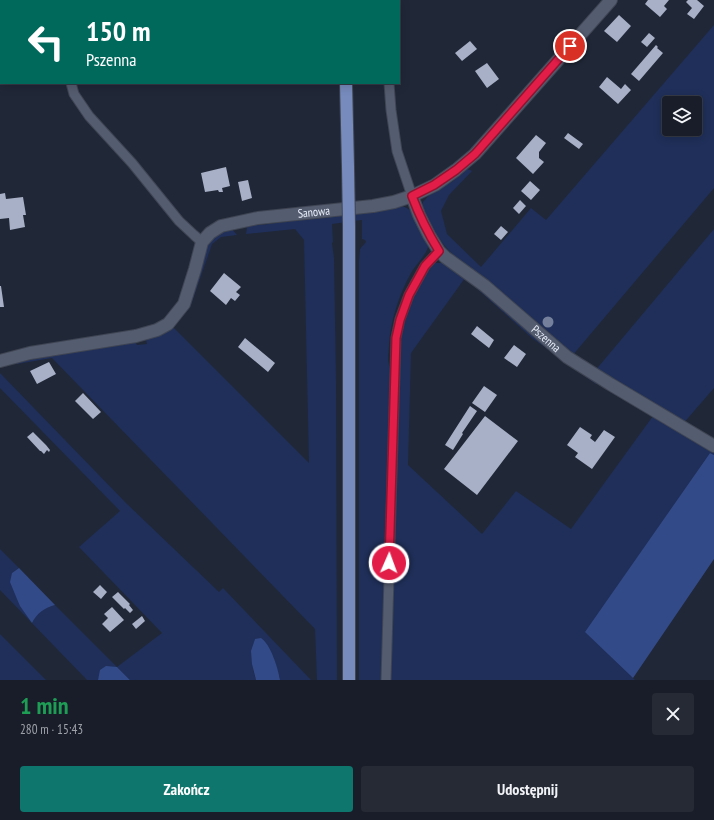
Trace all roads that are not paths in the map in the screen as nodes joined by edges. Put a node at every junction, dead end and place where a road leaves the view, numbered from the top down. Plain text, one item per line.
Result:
1 (611, 0) edge
2 (71, 84) edge
3 (346, 84) edge
4 (389, 84) edge
5 (412, 196) junction
6 (202, 242) junction
7 (439, 251) junction
8 (0, 360) edge
9 (714, 446) edge
10 (348, 680) edge
11 (386, 680) edge

1 - 5 street, Sanowa
2 - 6 lane
3 - 10 main road, bridge
4 - 5 lane
5 - 6 street, Sanowa
5 - 7 street, Pszenna
6 - 8 street
7 - 9 street, Pszenna
7 - 11 lane

